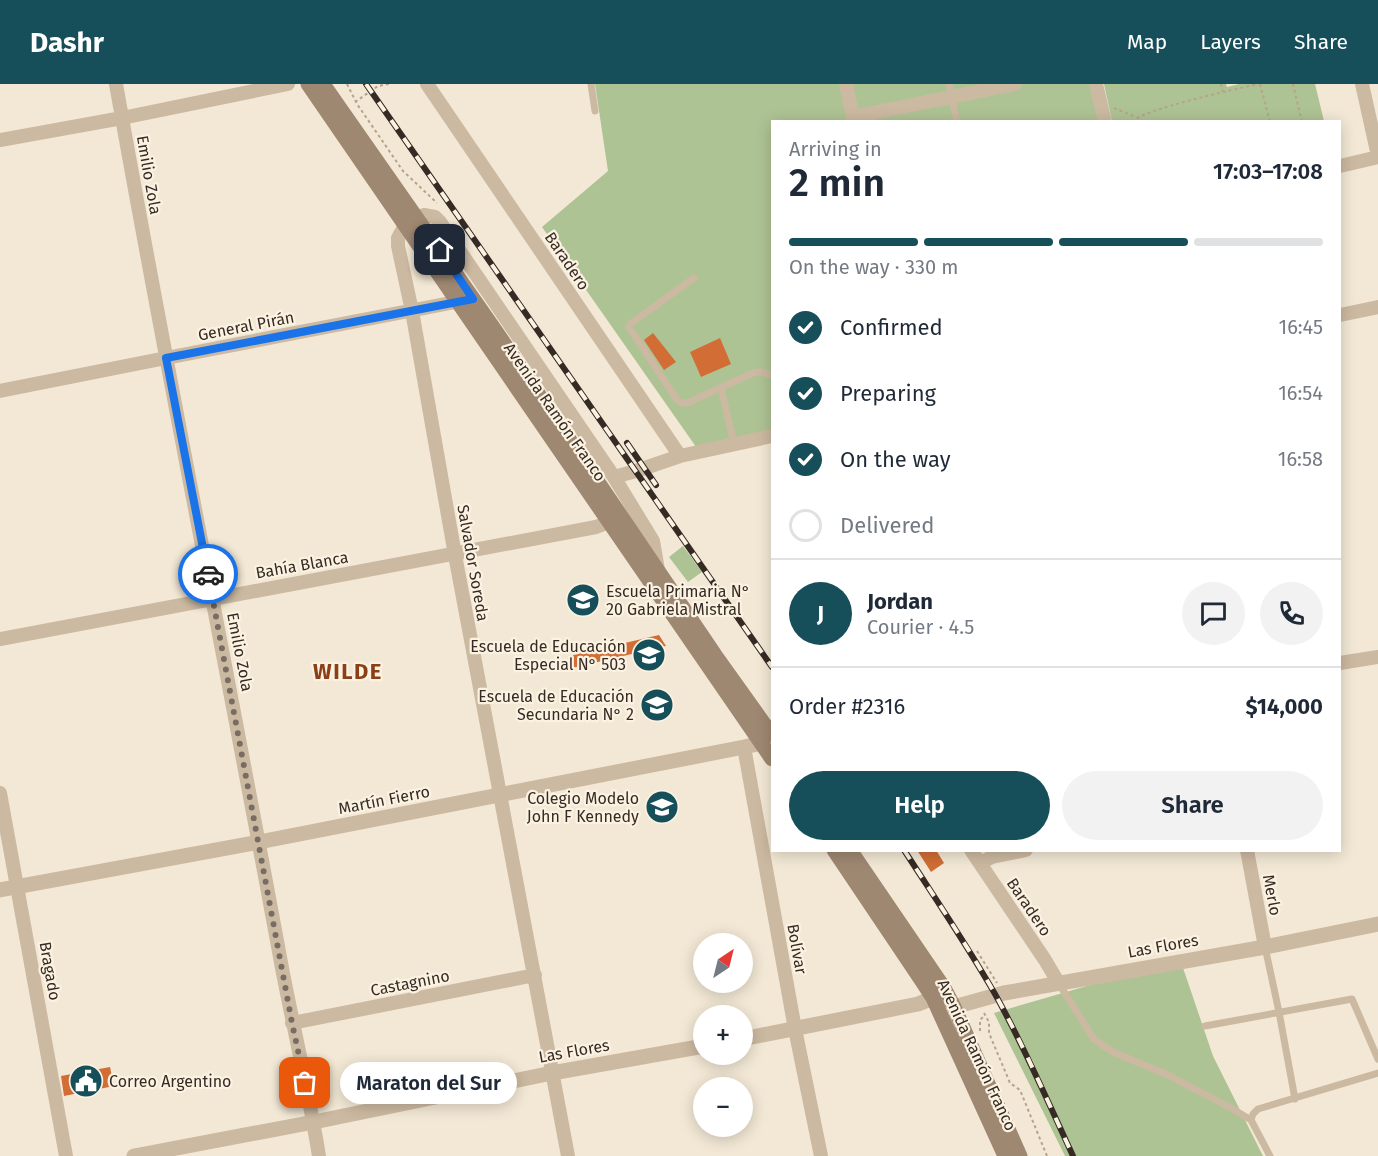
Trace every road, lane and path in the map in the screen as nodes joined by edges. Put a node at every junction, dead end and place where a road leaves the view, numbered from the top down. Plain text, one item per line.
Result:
1 (116, 84) edge
2 (288, 84) edge
3 (308, 84) edge
4 (323, 84) edge
5 (389, 84) edge
6 (427, 84) edge
7 (591, 84) edge
8 (846, 84) edge
9 (1015, 84) edge
10 (1096, 84) edge
11 (1221, 84) edge
12 (1259, 84) edge
13 (1293, 84) edge
14 (1362, 84) edge
15 (951, 91) edge
16 (1223, 92) junction
17 (1100, 103) junction
18 (348, 106) dead end
19 (595, 111) dead end
20 (1136, 117) junction
21 (122, 118) junction
22 (854, 119) edge
23 (957, 120) edge
24 (1104, 120) edge
25 (1134, 120) edge
26 (1269, 120) edge
27 (1302, 120) edge
28 (0, 140) edge
29 (1378, 156) edge
30 (1341, 166) edge
31 (411, 221) junction
32 (694, 278) dead end
33 (473, 299) junction
34 (458, 303) junction
35 (1378, 307) edge
36 (498, 309) junction
37 (412, 311) junction
38 (1341, 315) edge
39 (166, 358) junction
40 (771, 375) edge
41 (721, 388) junction
42 (0, 391) edge
43 (771, 436) edge
44 (734, 444) junction
45 (680, 456) junction
46 (614, 477) junction
47 (609, 522) junction
48 (455, 555) junction
49 (658, 572) junction
50 (213, 598) junction
51 (0, 639) edge
52 (1378, 657) edge
53 (1341, 663) edge
54 (769, 738) edge
55 (744, 747) junction
56 (0, 793) edge
57 (501, 796) junction
58 (259, 842) junction
59 (835, 852) edge
60 (851, 852) edge
61 (973, 852) edge
62 (1016, 852) edge
63 (1247, 852) edge
64 (980, 863) junction
65 (18, 887) junction
66 (0, 890) edge
67 (1378, 924) edge
68 (1265, 947) junction
69 (977, 951) dead end
70 (535, 975) junction
71 (1058, 982) junction
72 (1004, 993) junction
73 (933, 998) junction
74 (954, 1007) junction
75 (1279, 1012) junction
76 (292, 1023) junction
77 (1205, 1026) dead end
78 (795, 1029) junction
79 (753, 1037) edge
80 (693, 1048) edge
81 (1378, 1059) edge
82 (552, 1073) junction
83 (1378, 1073) edge
84 (1295, 1099) junction
85 (1251, 1120) junction
86 (314, 1122) junction
87 (1040, 1140) dead end
88 (66, 1156) edge
89 (134, 1156) edge
90 (319, 1156) edge
91 (568, 1156) edge
92 (821, 1156) edge
93 (1005, 1156) edge
94 (1020, 1156) edge
95 (1047, 1156) edge
96 (1270, 1156) edge

1 - 21 street, Emilio Zola
2 - 21 street
3 - 31 main road, Avenida Ramón Franco
4 - 31 main road, Avenida Ramón Franco
5 - 18 path
6 - 45 street, Baradero
7 - 19 lane
8 - 22 street
9 - 15 street
10 - 17 street
11 - 16 path
12 - 16 path
12 - 26 path
13 - 27 path
14 - 29 street
15 - 22 street
15 - 23 lane
16 - 20 path
17 - 20 path
17 - 24 street
20 - 25 path
21 - 28 street
21 - 39 street, Emilio Zola
29 - 30 street
31 - 33 main road, Avenida Ramón Franco
31 - 34 main road, Avenida Ramón Franco
31 - 36 street
31 - 37 street, Salvador Soreda
32 - 41 lane
33 - 34 street, General Pirán
33 - 36 street
33 - 49 main road, Avenida Ramón Franco
34 - 37 street, General Pirán
34 - 47 main road, Avenida Ramón Franco
35 - 38 street
36 - 46 street
37 - 39 street, General Pirán
37 - 48 street, Salvador Soreda
39 - 42 street, General Pirán
39 - 50 street, Emilio Zola
40 - 41 lane
41 - 44 lane
43 - 44 street
44 - 45 street
45 - 46 street
46 - 49 street
47 - 48 street, Bahía Blanca
47 - 54 main road, Avenida Ramón Franco
48 - 50 street, Bahía Blanca
48 - 57 street, Salvador Soreda
49 - 54 main road, Avenida Ramón Franco
50 - 51 street, Bahía Blanca
50 - 58 street, Emilio Zola
52 - 53 street
54 - 55 street, Martín Fierro
55 - 57 street, Martín Fierro
55 - 78 street, Bolívar
56 - 65 street, Bragado
57 - 58 street, Martín Fierro
57 - 70 street, Salvador Soreda
58 - 65 street, Martín Fierro
58 - 76 street, Emilio Zola
59 - 73 main road, Avenida Ramón Franco
60 - 74 main road, Avenida Ramón Franco
61 - 64 street, Baradero
62 - 64 street
63 - 68 street, Merlo
64 - 71 street, Baradero
65 - 66 street, Martín Fierro
65 - 88 street, Bragado
67 - 68 street, Las Flores
68 - 71 street, Las Flores
68 - 75 lane
69 - 72 path
70 - 76 street, Castagnino
70 - 82 street, Salvador Soreda
71 - 72 street, Las Flores
71 - 85 lane
72 - 74 street, Las Flores
73 - 78 street
73 - 93 main road, Avenida Ramón Franco
74 - 94 main road, Avenida Ramón Franco
75 - 77 lane
75 - 81 lane
75 - 84 lane
76 - 86 street, Emilio Zola
78 - 79 street
78 - 92 street, Bolívar
80 - 82 street, Las Flores
82 - 86 street, Las Flores
82 - 91 street, Salvador Soreda
83 - 84 lane
84 - 85 lane
85 - 96 lane
86 - 89 street, Las Flores
86 - 90 street, Emilio Zola
87 - 95 path

